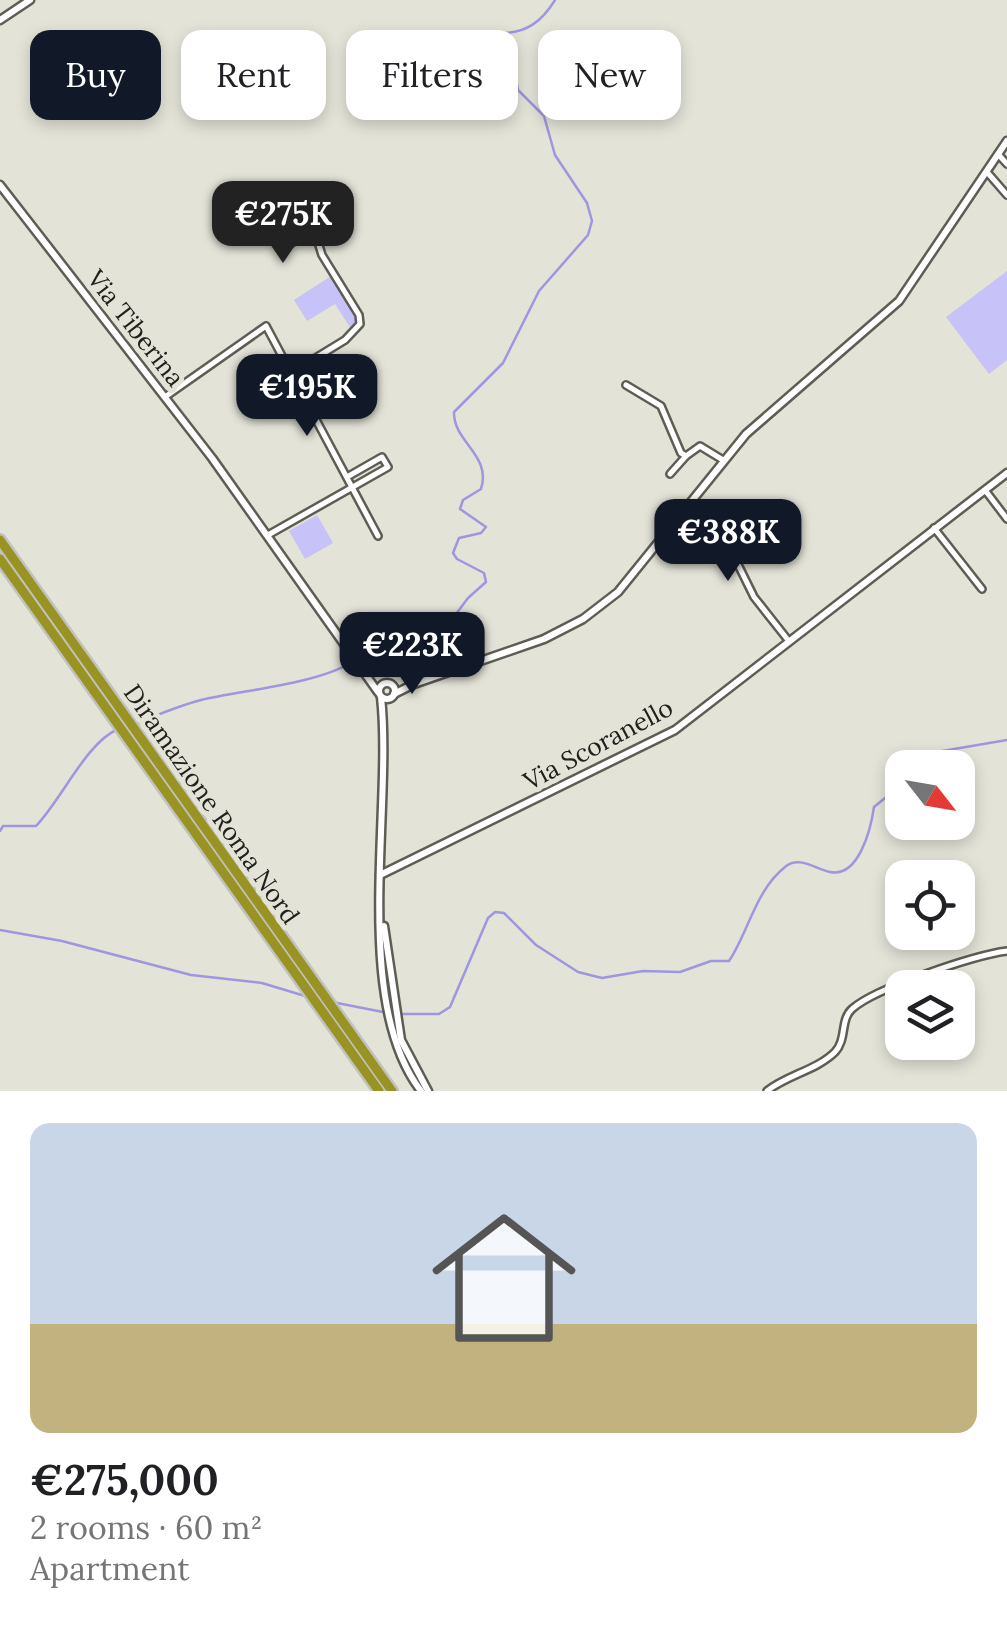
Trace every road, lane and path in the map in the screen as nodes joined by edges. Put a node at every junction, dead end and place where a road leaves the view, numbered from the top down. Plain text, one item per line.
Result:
1 (30, 0) edge
2 (0, 20) edge
3 (1007, 141) edge
4 (998, 154) junction
5 (1007, 164) edge
6 (986, 172) junction
7 (0, 185) edge
8 (1007, 195) edge
9 (298, 202) dead end
10 (267, 226) dead end
11 (313, 230) junction
12 (291, 373) junction
13 (626, 385) dead end
14 (165, 397) junction
15 (686, 456) junction
16 (723, 460) junction
17 (1007, 472) edge
18 (670, 474) dead end
19 (346, 476) junction
20 (352, 488) junction
21 (985, 490) junction
22 (689, 504) junction
23 (1007, 519) edge
24 (934, 528) junction
25 (268, 535) junction
26 (378, 536) dead end
27 (0, 540) edge
28 (0, 559) edge
29 (982, 589) dead end
30 (788, 640) junction
31 (365, 671) junction
32 (390, 684) junction
33 (414, 684) junction
34 (380, 694) junction
35 (393, 696) junction
36 (121, 720) junction
37 (383, 720) junction
38 (132, 736) junction
39 (380, 876) junction
40 (1007, 951) edge
41 (379, 1091) edge
42 (392, 1091) edge
43 (424, 1091) edge
44 (767, 1091) edge

1 - 2 main road
3 - 4 main road
4 - 5 street
4 - 6 main road
6 - 8 street
6 - 16 main road
7 - 14 main road, Via Tiberina
9 - 11 street
10 - 11 street
11 - 12 street
12 - 14 street
12 - 19 street
13 - 15 street
14 - 25 main road, Via Tiberina
15 - 16 street
15 - 18 street
16 - 22 main road
17 - 21 main road, Via Scoranello
19 - 20 street
19 - 20 street
20 - 25 street
20 - 26 street
21 - 23 street
21 - 24 main road, Via Scoranello
22 - 30 street
22 - 33 main road
24 - 29 street
24 - 30 main road, Via Scoranello
25 - 31 main road, Via Tiberina
27 - 36 highway, Diramazione Roma Nord
28 - 36 highway, Diramazione Roma Nord
30 - 39 main road, Via Scoranello
31 - 32 main road
31 - 34 main road, Via Tiberina
32 - 33 main road
32 - 34 main road
32 - 35 main road
33 - 35 main road
34 - 35 main road
34 - 37 main road, Via Tiberina
35 - 37 main road
36 - 38 highway, Diramazione Roma Nord
37 - 39 main road, Via Tiberina
38 - 41 highway, Diramazione Roma Nord
38 - 42 highway, Diramazione Roma Nord
39 - 43 main road, Via Tiberina
40 - 44 street

